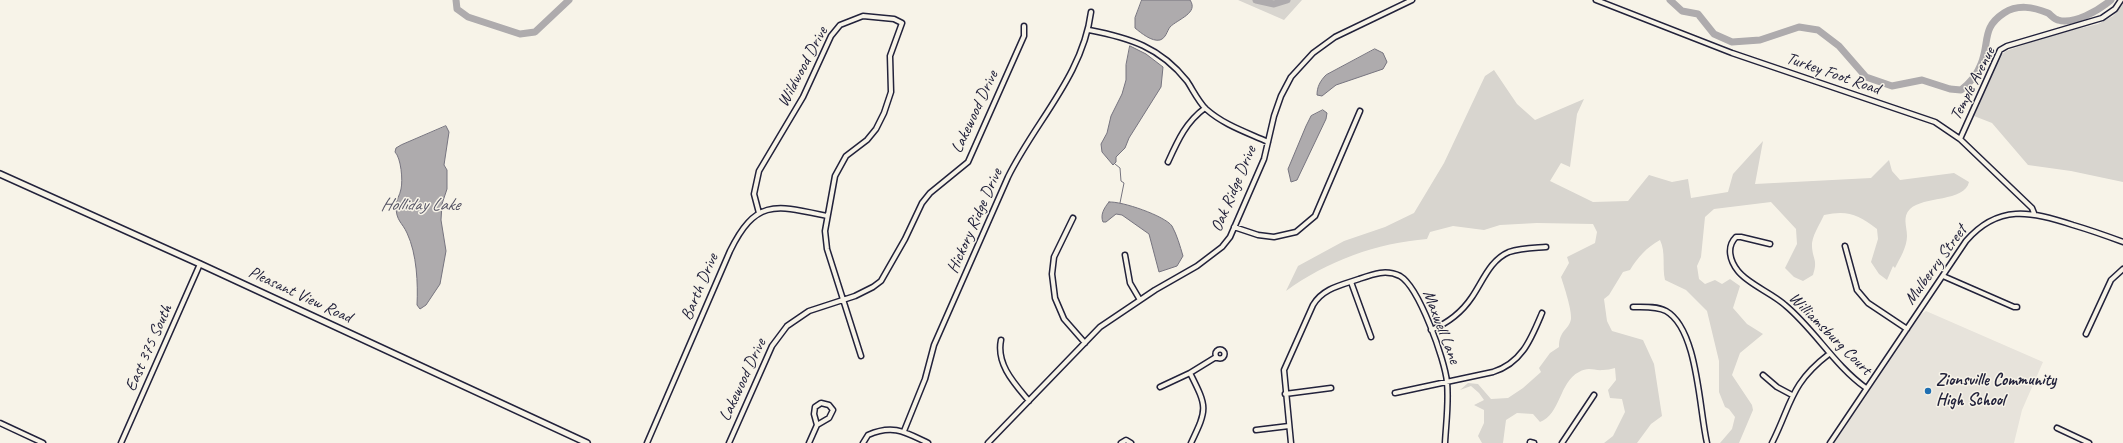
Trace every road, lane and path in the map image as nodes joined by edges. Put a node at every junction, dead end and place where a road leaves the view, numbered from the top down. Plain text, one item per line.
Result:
1 (1412, 0) edge
2 (1596, 0) edge
3 (2121, 0) edge
4 (1091, 12) dead end
5 (1024, 26) dead end
6 (1089, 30) junction
7 (1205, 108) junction
8 (1360, 111) dead end
9 (1960, 139) junction
10 (1268, 142) junction
11 (1168, 162) dead end
12 (0, 174) edge
13 (759, 213) junction
14 (2034, 213) junction
15 (827, 216) junction
16 (1073, 218) dead end
17 (1234, 226) junction
18 (2123, 242) edge
19 (1770, 244) dead end
20 (1846, 246) dead end
21 (1546, 247) dead end
22 (1125, 255) dead end
23 (200, 264) junction
24 (2123, 270) edge
25 (1943, 276) junction
26 (1351, 282) junction
27 (843, 299) junction
28 (1140, 300) junction
29 (1633, 307) dead end
30 (2017, 307) dead end
31 (1542, 313) dead end
32 (1907, 329) junction
33 (1431, 330) junction
34 (2086, 334) dead end
35 (1371, 337) dead end
36 (1001, 340) dead end
37 (1084, 343) junction
38 (1829, 354) junction
39 (861, 356) dead end
40 (1216, 357) dead end
41 (1190, 373) junction
42 (1763, 375) dead end
43 (1447, 381) junction
44 (1160, 387) dead end
45 (1331, 388) dead end
46 (1866, 388) junction
47 (1395, 393) dead end
48 (1285, 394) junction
49 (1594, 395) dead end
50 (1792, 395) junction
51 (1029, 401) junction
52 (0, 423) edge
53 (817, 425) junction
54 (1289, 426) junction
55 (2057, 428) dead end
56 (1256, 430) dead end
57 (904, 431) junction
58 (1707, 442) edge
59 (43, 443) edge
60 (121, 443) edge
61 (587, 443) edge
62 (647, 443) edge
63 (729, 443) edge
64 (809, 443) edge
65 (863, 443) edge
66 (928, 443) edge
67 (988, 443) edge
68 (1121, 443) edge
69 (1131, 443) edge
70 (1191, 443) edge
71 (1291, 443) edge
72 (1444, 443) edge
73 (1562, 443) edge
74 (1702, 443) edge
75 (1772, 443) edge
76 (1830, 443) edge
77 (2089, 443) edge

1 - 10 street, Oak Ridge Drive
2 - 9 street, Turkey Foot Road
3 - 9 street, Temple Avenue
4 - 6 street, Hickory Ridge Drive
5 - 27 street, Lakewood Drive
6 - 7 street
6 - 57 street, Hickory Ridge Drive
7 - 10 street
7 - 11 street
8 - 17 street
9 - 14 street, Turkey Foot Road
10 - 17 street, Oak Ridge Drive
12 - 23 main road, Pleasant View Road
13 - 15 street, Barth Drive
13 - 15 street, Wildwood Drive
13 - 62 street, Barth Drive
14 - 18 street, Mulberry Street
14 - 25 street, Mulberry Street
15 - 27 street, Wildwood Drive
16 - 37 street
17 - 28 street, Oak Ridge Drive
19 - 38 street, Williamsburg Court
20 - 32 street
21 - 33 street
22 - 28 street
23 - 60 street, East 375 South
23 - 61 main road, Pleasant View Road
24 - 34 street
25 - 30 street
25 - 32 street, Mulberry Street
26 - 33 street, Maxwell Lane
26 - 35 street
26 - 48 street, Maxwell Lane
27 - 39 street, Wildwood Drive
27 - 63 street, Lakewood Drive
28 - 37 street, Oak Ridge Drive
29 - 58 street
31 - 43 street
32 - 46 street, Mulberry Street
33 - 43 street, Maxwell Lane
36 - 51 street
37 - 51 street, Oak Ridge Drive
38 - 46 street, Williamsburg Court
38 - 50 street
40 - 41 street
41 - 44 street
41 - 70 street
42 - 50 street
43 - 47 street
43 - 72 street, Maxwell Lane
45 - 48 street
46 - 76 street, Mulberry Street
48 - 54 street, Maxwell Lane
49 - 73 street
50 - 75 street
51 - 67 street, Oak Ridge Drive
52 - 59 street
53 - 53 street
53 - 64 street
54 - 56 street
54 - 71 street, Maxwell Lane
55 - 77 street
57 - 65 street
57 - 66 street
58 - 74 street
68 - 69 street

